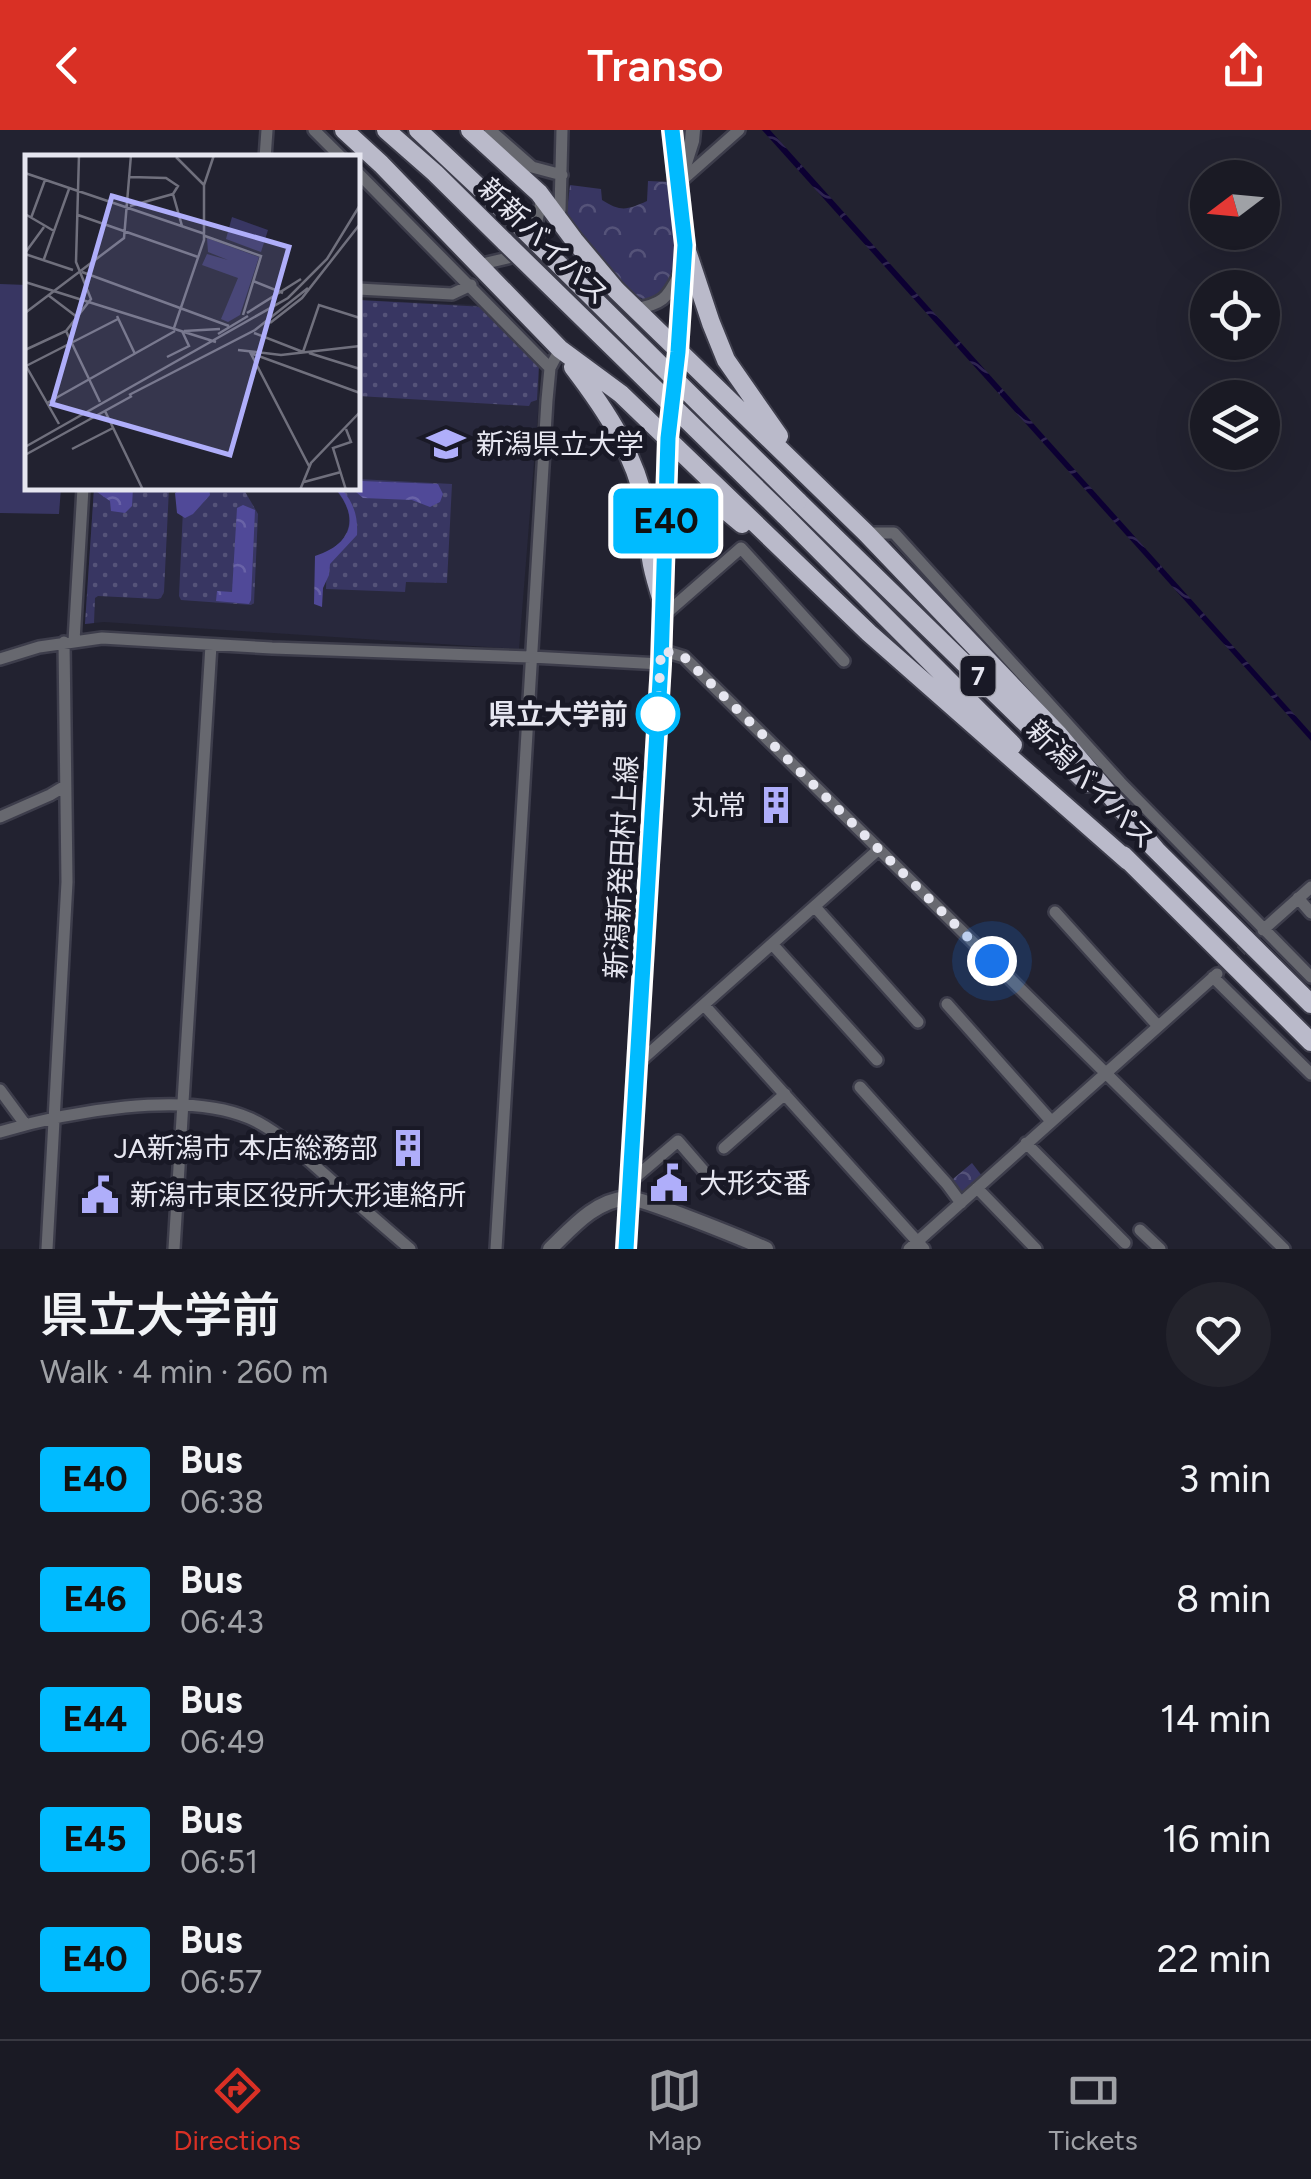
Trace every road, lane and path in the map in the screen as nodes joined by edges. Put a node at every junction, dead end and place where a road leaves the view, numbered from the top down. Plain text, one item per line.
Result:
1 (267, 130) edge
2 (314, 130) edge
3 (344, 130) edge
4 (386, 130) edge
5 (418, 130) edge
6 (470, 130) edge
7 (490, 130) edge
8 (562, 130) edge
9 (672, 130) edge
10 (693, 130) edge
11 (739, 130) edge
12 (265, 155) edge
13 (339, 155) edge
14 (360, 175) edge
15 (562, 175) junction
16 (678, 183) junction
17 (548, 205) junction
18 (685, 245) junction
19 (478, 266) junction
20 (683, 267) junction
21 (471, 285) junction
22 (360, 289) edge
23 (634, 309) junction
24 (560, 350) junction
25 (678, 352) junction
26 (550, 368) junction
27 (671, 374) joint
28 (662, 394) joint
29 (668, 438) junction
30 (808, 474) junction
31 (83, 490) edge
32 (866, 532) junction
33 (666, 539) junction
34 (663, 611) junction
35 (846, 611) junction
36 (69, 642) junction
37 (212, 645) junction
38 (531, 657) junction
39 (661, 657) junction
40 (0, 659) edge
41 (844, 661) dead end
42 (65, 786) junction
43 (0, 817) edge
44 (879, 849) junction
45 (1158, 852) junction
46 (1128, 860) junction
47 (1311, 886) edge
48 (1298, 898) junction
49 (815, 907) junction
50 (1054, 912) dead end
51 (1311, 913) edge
52 (1262, 930) junction
53 (773, 945) junction
54 (1311, 977) edge
55 (947, 1004) dead end
56 (1311, 1004) edge
57 (704, 1005) junction
58 (918, 1022) dead end
59 (1158, 1026) junction
60 (1311, 1042) edge
61 (876, 1060) dead end
62 (637, 1064) junction
63 (1105, 1074) junction
64 (1311, 1074) edge
65 (860, 1087) dead end
66 (0, 1090) edge
67 (784, 1094) junction
68 (182, 1105) junction
69 (54, 1117) junction
70 (1051, 1121) junction
71 (25, 1124) junction
72 (0, 1132) edge
73 (1026, 1143) junction
74 (724, 1148) dead end
75 (716, 1185) dead end
76 (976, 1188) junction
77 (631, 1189) junction
78 (961, 1203) junction
79 (1140, 1230) dead end
80 (1125, 1243) dead end
81 (917, 1247) edge
82 (761, 1248) edge
83 (47, 1249) edge
84 (174, 1249) edge
85 (410, 1249) edge
86 (496, 1249) edge
87 (550, 1249) edge
88 (626, 1249) edge
89 (1036, 1249) edge
90 (1160, 1249) edge
91 (1284, 1249) edge

1 - 12 street
2 - 13 street
3 - 19 highway
4 - 28 highway, 新新バイパス / 7, bridge
5 - 27 highway, 新新バイパス / 7, bridge
6 - 17 highway
7 - 15 street
8 - 15 street
9 - 16 main road, 新潟新発田村上線
10 - 16 street
11 - 16 street
14 - 21 street
15 - 17 street
16 - 18 main road, 新潟新発田村上線
17 - 19 street
17 - 23 highway
18 - 20 main road, 新潟新発田村上線
18 - 30 highway
19 - 24 highway
20 - 23 street
20 - 25 main road, 新潟新発田村上線
21 - 22 street
21 - 26 street
23 - 25 highway
24 - 26 street
24 - 29 highway
24 - 34 highway
25 - 29 main road, 新潟新発田村上線
25 - 30 highway
26 - 38 street
27 - 45 highway, 新潟バイパス / 7, bridge
28 - 46 highway, 新潟バイパス / 7, bridge
29 - 33 main road, 新潟新発田村上線
29 - 35 highway
30 - 32 highway
31 - 36 street
32 - 45 highway
32 - 52 street
33 - 34 main road, 新潟新発田村上線
33 - 35 highway
34 - 39 main road, 新潟新発田村上線
34 - 41 street
35 - 46 highway
36 - 37 street
36 - 40 street
36 - 42 street
37 - 38 street
37 - 68 street
38 - 39 street
38 - 86 street
39 - 44 street
39 - 62 main road, 新潟新発田村上線
42 - 43 street
42 - 69 street
44 - 49 street
44 - 63 street
45 - 56 highway, 新潟バイパス / 7
46 - 60 highway, 新潟バイパス / 7
47 - 48 street
48 - 51 street
48 - 52 street
49 - 53 street
49 - 58 street
50 - 59 street
52 - 54 street
53 - 57 street
53 - 61 street
55 - 70 street
57 - 62 street
57 - 67 street
59 - 63 street
59 - 64 street
62 - 77 main road, 新潟新発田村上線
63 - 70 street
63 - 91 street
65 - 78 street
66 - 71 street
67 - 74 street
67 - 81 street
68 - 69 street
68 - 84 street
68 - 85 street
69 - 71 street
69 - 83 street
70 - 73 street
71 - 72 street
73 - 76 street
73 - 80 street
75 - 77 street
76 - 78 street
76 - 89 street
77 - 82 street
77 - 87 street
77 - 88 main road, 新潟新発田村上線
78 - 81 street
79 - 90 street

